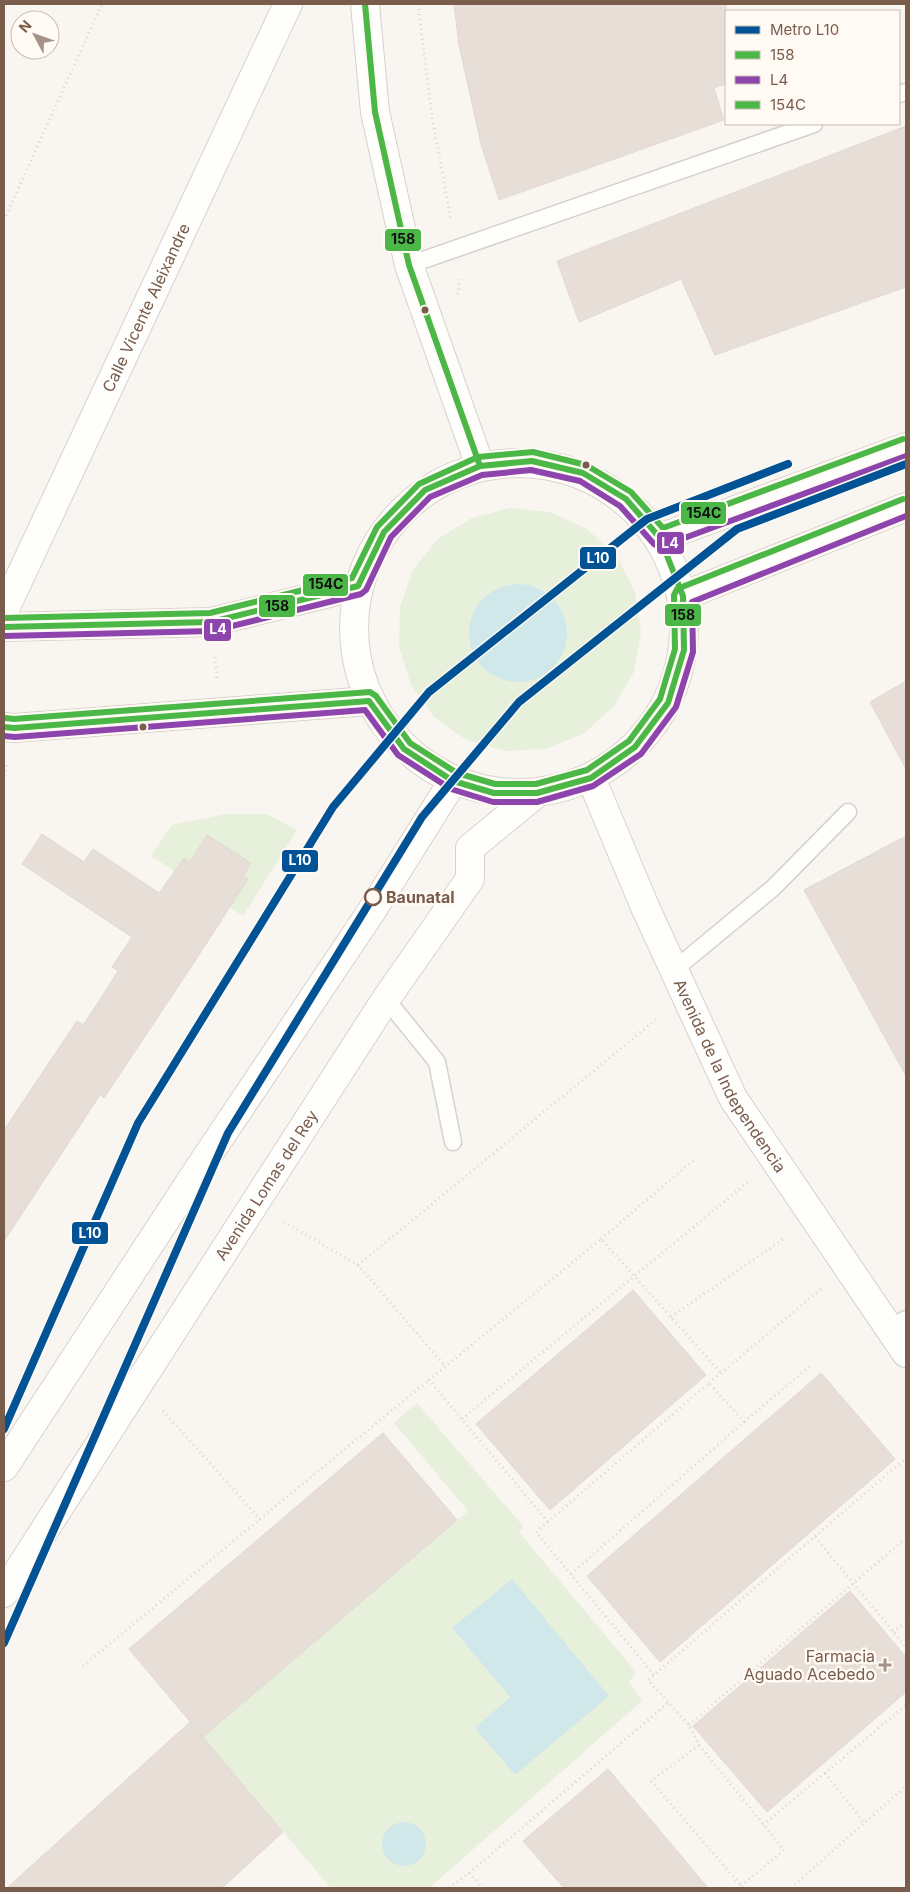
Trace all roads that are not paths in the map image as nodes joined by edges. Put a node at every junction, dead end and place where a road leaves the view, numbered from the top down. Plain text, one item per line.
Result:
1 (288, 4) edge
2 (365, 4) edge
3 (811, 125) edge
4 (409, 265) junction
5 (906, 447) edge
6 (480, 466) junction
7 (906, 507) edge
8 (660, 538) junction
9 (358, 586) junction
10 (683, 596) junction
11 (4, 611) edge
12 (4, 628) edge
13 (369, 701) junction
14 (4, 727) edge
15 (591, 778) junction
16 (453, 781) junction
17 (537, 793) junction
18 (848, 812) dead end
19 (674, 970) junction
20 (386, 998) junction
21 (453, 1142) dead end
22 (898, 1324) edge
23 (906, 1353) edge
24 (4, 1467) edge
25 (4, 1593) edge

1 - 11 main road, Calle Vicente Aleixandre
2 - 4 main road
3 - 4 lane
4 - 6 main road
5 - 8 main road
6 - 8 main road
6 - 9 main road
7 - 10 main road
8 - 10 main road
9 - 12 main road
9 - 13 main road
10 - 15 main road
13 - 14 main road
13 - 16 main road
15 - 17 main road
15 - 19 main road, Avenida de la Independencia
16 - 17 main road
16 - 24 main road
17 - 20 main road, Avenida Lomas del Rey
18 - 19 lane
19 - 22 main road, Avenida de la Independencia
20 - 21 lane
20 - 25 main road, Avenida Lomas del Rey
22 - 23 main road, Avenida de la Independencia

